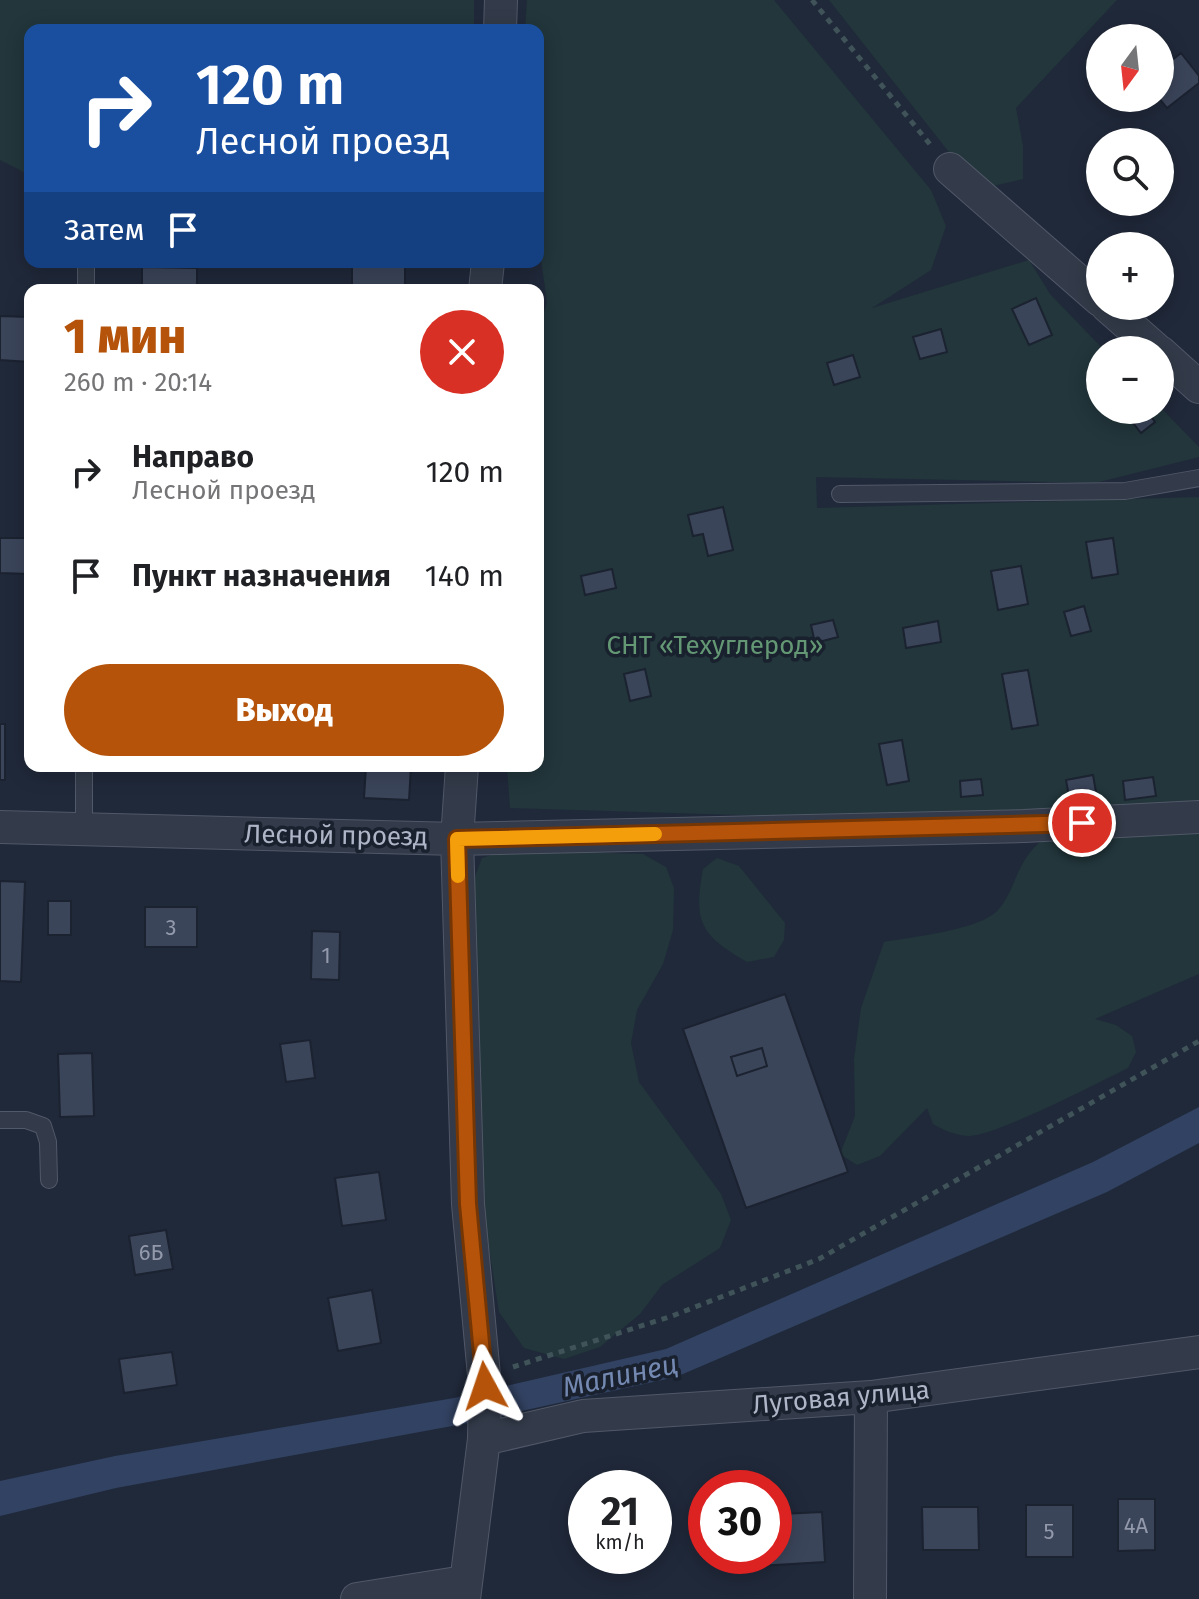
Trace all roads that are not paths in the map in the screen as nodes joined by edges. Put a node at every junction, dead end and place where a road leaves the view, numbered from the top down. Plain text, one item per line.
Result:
1 (501, 0) edge
2 (500, 24) edge
3 (950, 169) road end
4 (1086, 288) edge
5 (1123, 320) edge
6 (1142, 336) edge
7 (1174, 364) edge
8 (1199, 387) edge
9 (1199, 478) edge
10 (840, 494) dead end
11 (84, 772) edge
12 (462, 772) edge
13 (1199, 817) edge
14 (0, 827) edge
15 (84, 829) junction
16 (457, 839) junction
17 (0, 1120) edge
18 (49, 1180) dead end
19 (1199, 1352) edge
20 (871, 1397) junction
21 (484, 1432) junction
22 (464, 1590) edge
23 (357, 1599) edge
24 (870, 1599) edge

1 - 2 street
3 - 4 street
5 - 6 street
7 - 8 street
9 - 10 lane
11 - 15 lane
12 - 16 street
13 - 16 street, Лесной проезд
14 - 15 street, Лесной проезд
15 - 16 street, Лесной проезд
16 - 21 street
17 - 18 lane
19 - 20 street, Луговая улица
20 - 21 street, Луговая улица
20 - 24 street
21 - 22 street
22 - 23 street

